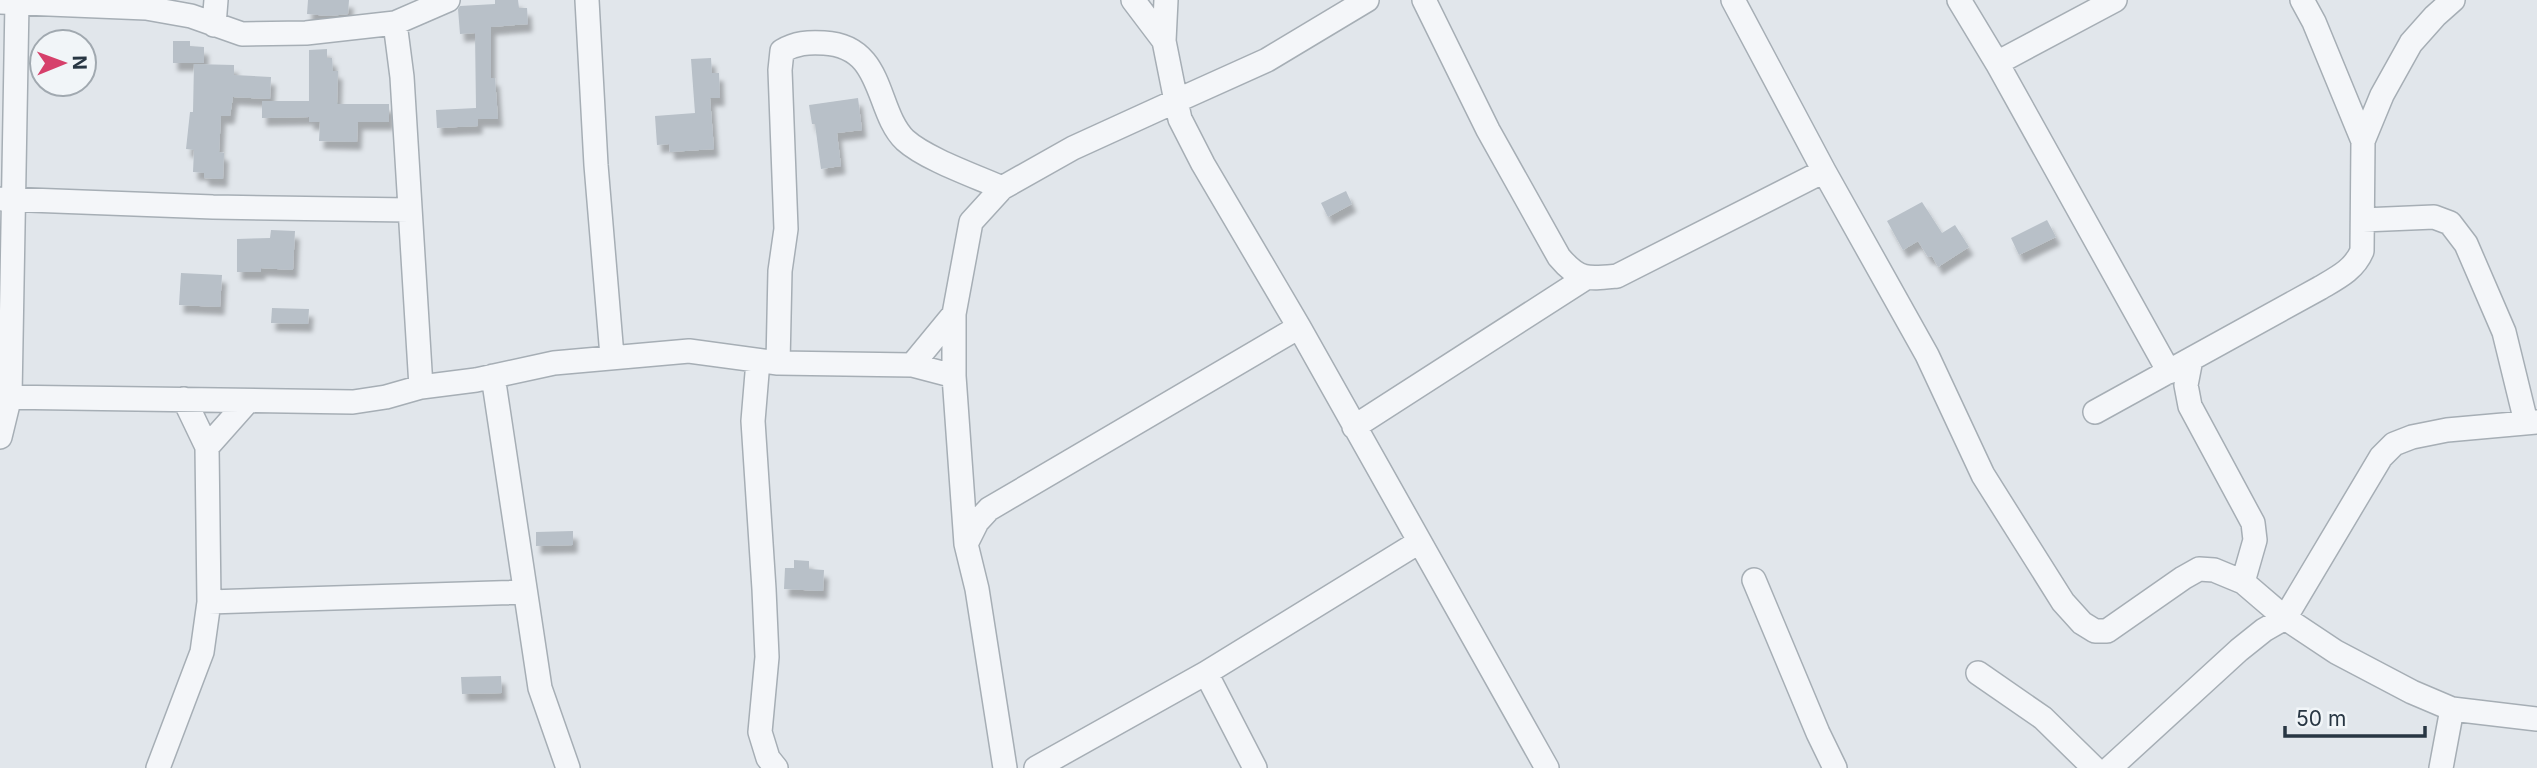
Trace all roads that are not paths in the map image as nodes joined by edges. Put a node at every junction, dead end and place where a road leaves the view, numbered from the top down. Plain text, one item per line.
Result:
1 (216, 0) edge
2 (448, 0) edge
3 (587, 0) edge
4 (1133, 0) edge
5 (1166, 0) edge
6 (1367, 0) edge
7 (1424, 0) edge
8 (1733, 0) edge
9 (1959, 0) edge
10 (2115, 0) edge
11 (2302, 0) edge
12 (2453, 0) edge
13 (9, 2) edge
14 (395, 23) junction
15 (214, 25) junction
16 (1164, 41) junction
17 (1997, 63) junction
18 (1176, 101) junction
19 (2363, 141) junction
20 (1824, 171) junction
21 (1002, 188) junction
22 (8, 199) edge
23 (409, 209) junction
24 (2363, 220) junction
25 (1584, 279) junction
26 (954, 314) junction
27 (1298, 327) junction
28 (612, 356) junction
29 (2191, 359) junction
30 (768, 362) junction
31 (912, 365) junction
32 (2169, 372) junction
33 (493, 376) junction
34 (954, 376) junction
35 (421, 387) junction
36 (5, 397) edge
37 (184, 399) junction
38 (248, 401) junction
39 (2095, 412) dead end
40 (2531, 422) edge
41 (1354, 427) junction
42 (0, 437) edge
43 (207, 447) junction
44 (962, 495) junction
45 (989, 509) junction
46 (1419, 542) junction
47 (966, 544) junction
48 (1755, 580) dead end
49 (2243, 582) junction
50 (525, 592) junction
51 (209, 602) junction
52 (2285, 618) junction
53 (1206, 673) junction
54 (1978, 673) dead end
55 (2452, 709) junction
56 (2537, 719) edge
57 (158, 768) edge
58 (568, 768) edge
59 (776, 768) edge
60 (1005, 768) edge
61 (1036, 768) edge
62 (1255, 768) edge
63 (1547, 768) edge
64 (1835, 768) edge
65 (2094, 768) edge
66 (2110, 768) edge
67 (2441, 768) edge

1 - 15 street
2 - 14 street
3 - 28 street
4 - 16 street
5 - 16 street
6 - 18 street
7 - 25 street
8 - 20 street
9 - 17 street
10 - 17 street
11 - 19 street
12 - 19 street
13 - 15 street
13 - 22 street
14 - 15 street
14 - 23 street
16 - 18 street
17 - 32 street
18 - 21 street
18 - 27 street
19 - 24 street
20 - 25 street
20 - 49 street
21 - 26 street
21 - 30 street
22 - 23 street
22 - 36 street
23 - 35 street
24 - 29 street
24 - 40 street
25 - 41 street
26 - 31 street
26 - 34 street
27 - 41 street
27 - 45 street
28 - 30 street
28 - 33 street
29 - 32 street
29 - 49 street
30 - 31 street
30 - 59 street
31 - 34 street
32 - 39 street
33 - 35 street
33 - 50 street
34 - 44 street
35 - 38 street
36 - 37 street
36 - 42 street
37 - 38 street
37 - 43 street
38 - 43 street
40 - 52 street
41 - 46 street
43 - 51 street
44 - 45 street
44 - 47 street
45 - 47 street
46 - 53 street
46 - 63 street
47 - 60 street
48 - 64 street
49 - 52 street
50 - 51 street
50 - 58 street
51 - 57 street
52 - 55 street
52 - 66 street
53 - 61 street
53 - 62 street
54 - 65 street
55 - 56 street
55 - 67 street

